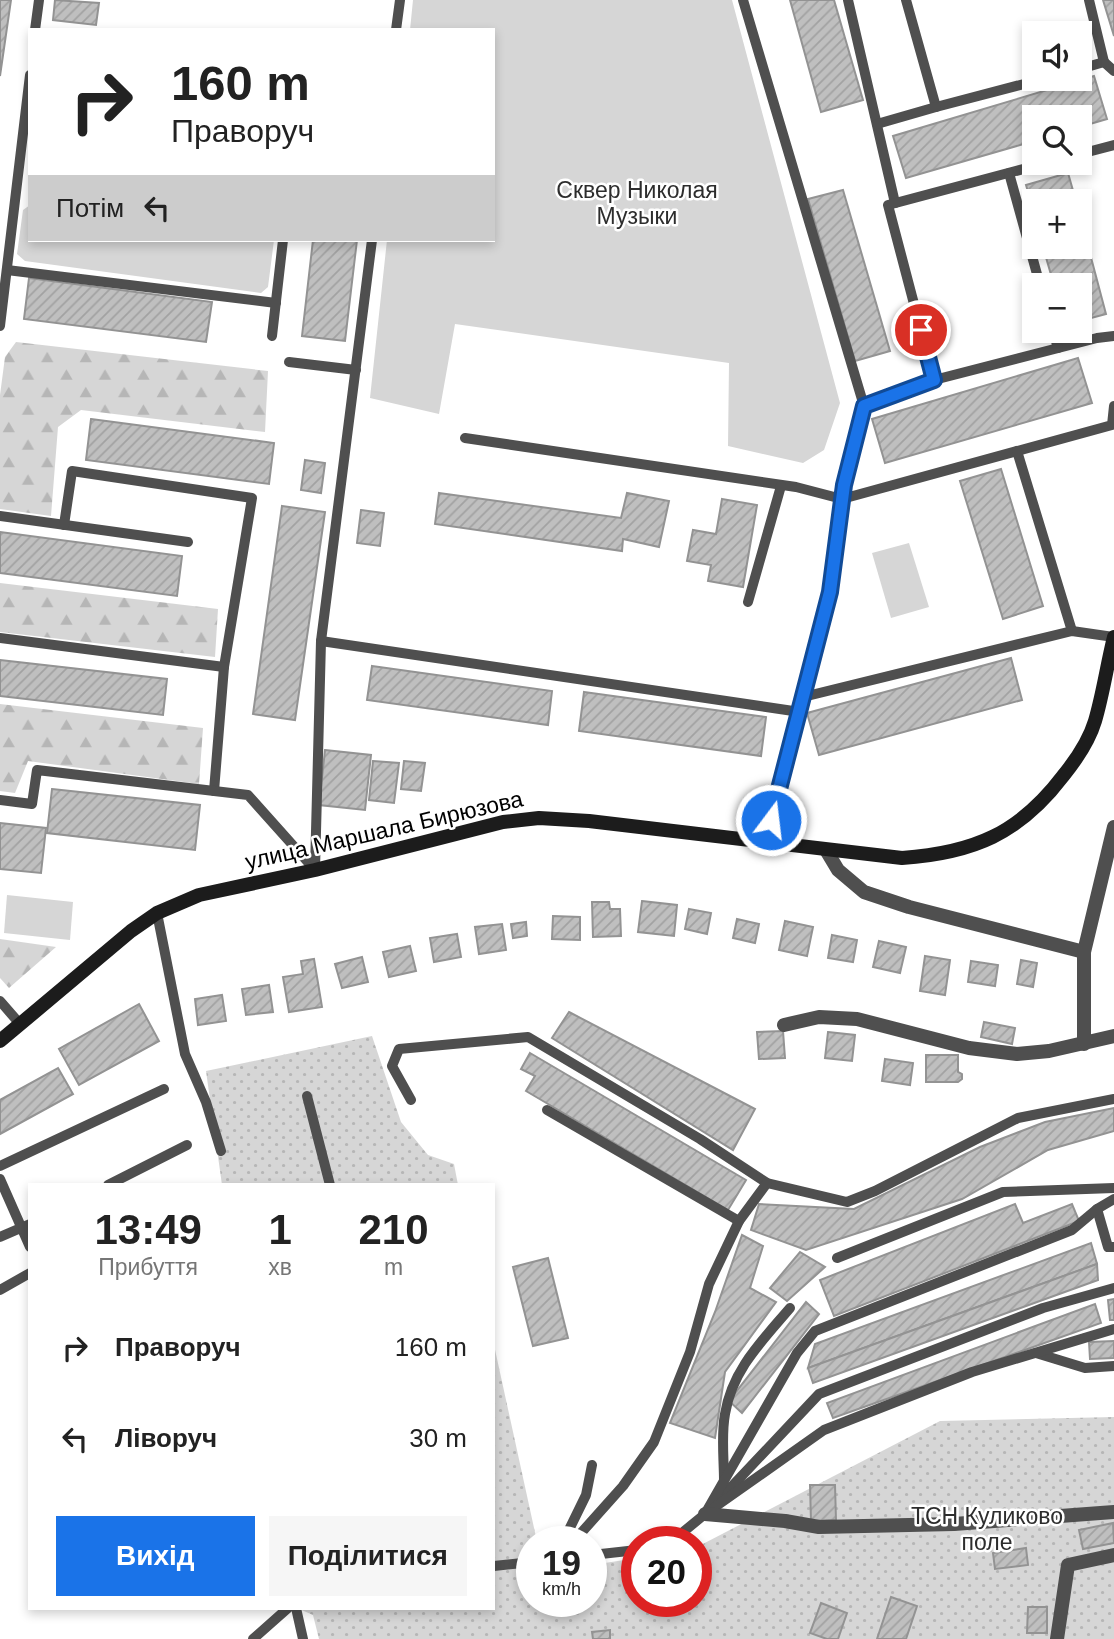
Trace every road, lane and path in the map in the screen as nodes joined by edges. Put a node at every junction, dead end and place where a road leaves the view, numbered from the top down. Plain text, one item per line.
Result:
1 (39, 0) edge
2 (400, 0) edge
3 (743, 0) edge
4 (848, 0) edge
5 (906, 0) edge
6 (1089, 0) edge
7 (35, 28) edge
8 (396, 28) edge
9 (1104, 62) junction
10 (1092, 66) edge
11 (1114, 71) edge
12 (1022, 84) edge
13 (28, 105) edge
14 (936, 107) junction
15 (877, 124) junction
16 (26, 135) edge
17 (1114, 145) edge
18 (1092, 151) edge
19 (1022, 169) edge
20 (1009, 173) junction
21 (895, 203) junction
22 (283, 242) edge
23 (372, 242) edge
24 (7, 270) junction
25 (1038, 273) edge
26 (276, 303) junction
27 (0, 326) edge
28 (272, 335) dead end
29 (1114, 336) edge
30 (1057, 343) edge
31 (1058, 348) junction
32 (289, 362) dead end
33 (356, 370) junction
34 (934, 380) junction
35 (864, 406) junction
36 (1114, 406) edge
37 (465, 438) dead end
38 (1017, 451) junction
39 (781, 486) junction
40 (842, 499) junction
41 (0, 516) edge
42 (64, 525) junction
43 (188, 542) dead end
44 (747, 602) dead end
45 (1072, 631) junction
46 (1114, 637) edge
47 (0, 638) edge
48 (320, 641) junction
49 (223, 667) junction
50 (803, 697) junction
51 (800, 712) junction
52 (214, 791) junction
53 (0, 800) edge
54 (1114, 827) edge
55 (764, 842) junction
56 (826, 850) junction
57 (315, 870) junction
58 (157, 913) junction
59 (1084, 952) junction
60 (0, 1001) edge
61 (20, 1024) junction
62 (784, 1025) dead end
63 (1114, 1036) edge
64 (0, 1041) edge
65 (1084, 1044) junction
66 (164, 1089) dead end
67 (307, 1096) dead end
68 (1114, 1099) edge
69 (411, 1100) dead end
70 (547, 1110) dead end
71 (187, 1146) dead end
72 (221, 1151) dead end
73 (0, 1166) edge
74 (0, 1179) edge
75 (112, 1183) edge
76 (329, 1183) edge
77 (767, 1183) junction
78 (1114, 1188) edge
79 (1114, 1199) edge
80 (1097, 1209) junction
81 (739, 1221) junction
82 (26, 1226) edge
83 (0, 1237) edge
84 (1114, 1247) edge
85 (837, 1258) dead end
86 (28, 1274) edge
87 (1114, 1288) edge
88 (0, 1290) edge
89 (790, 1308) dead end
90 (1114, 1329) edge
91 (1036, 1353) junction
92 (1114, 1367) edge
93 (592, 1465) dead end
94 (724, 1481) junction
95 (1114, 1512) edge
96 (705, 1514) junction
97 (571, 1526) edge
98 (587, 1526) edge
99 (690, 1526) edge
100 (1114, 1555) edge
101 (516, 1564) edge
102 (495, 1566) edge
103 (286, 1610) edge
104 (296, 1610) edge
105 (253, 1639) edge
106 (303, 1639) edge
107 (1057, 1639) edge

1 - 7 lane
2 - 8 lane
3 - 35 lane
4 - 15 lane
5 - 14 lane
6 - 9 lane
9 - 10 lane
9 - 11 lane
12 - 14 lane
13 - 16 lane
14 - 15 lane
15 - 21 lane
16 - 24 lane
17 - 18 lane
19 - 20 lane
20 - 21 lane
20 - 25 lane
21 - 34 lane
22 - 26 lane
23 - 33 lane
24 - 26 lane
24 - 27 lane
26 - 28 lane
29 - 31 lane
30 - 31 lane
31 - 34 lane
32 - 33 lane
33 - 48 lane
34 - 35 lane
35 - 40 lane
36 - 38 lane
37 - 39 lane
38 - 40 lane
38 - 45 lane
39 - 40 lane
39 - 44 lane
40 - 50 lane
41 - 42 lane
42 - 43 lane
42 - 49 lane
45 - 46 lane
45 - 50 lane
46 - 56 main road, улица Маршала Бирюзова
47 - 49 lane
48 - 51 lane
48 - 57 lane
49 - 52 lane
50 - 51 lane
51 - 55 lane
52 - 53 lane
52 - 57 lane
54 - 59 street
55 - 56 main road, улица Маршала Бирюзова
55 - 57 main road, улица Маршала Бирюзова
56 - 59 street
57 - 58 main road, улица Маршала Бирюзова
58 - 61 main road, улица Маршала Бирюзова
58 - 72 lane
59 - 65 street
60 - 61 lane
61 - 64 main road, улица Маршала Бирюзова
62 - 65 street
63 - 65 street
66 - 73 lane
67 - 76 lane
68 - 77 lane
69 - 77 lane
70 - 81 lane
71 - 75 lane
74 - 82 lane
77 - 81 lane
78 - 85 lane
79 - 80 lane
80 - 84 lane
80 - 94 lane
81 - 98 lane
82 - 83 lane
86 - 88 lane
87 - 96 lane
89 - 94 lane
90 - 91 lane
91 - 92 lane
91 - 96 lane
93 - 97 lane
94 - 96 lane
95 - 96 street
96 - 99 lane
100 - 107 street
101 - 102 lane
103 - 105 lane
104 - 106 lane

